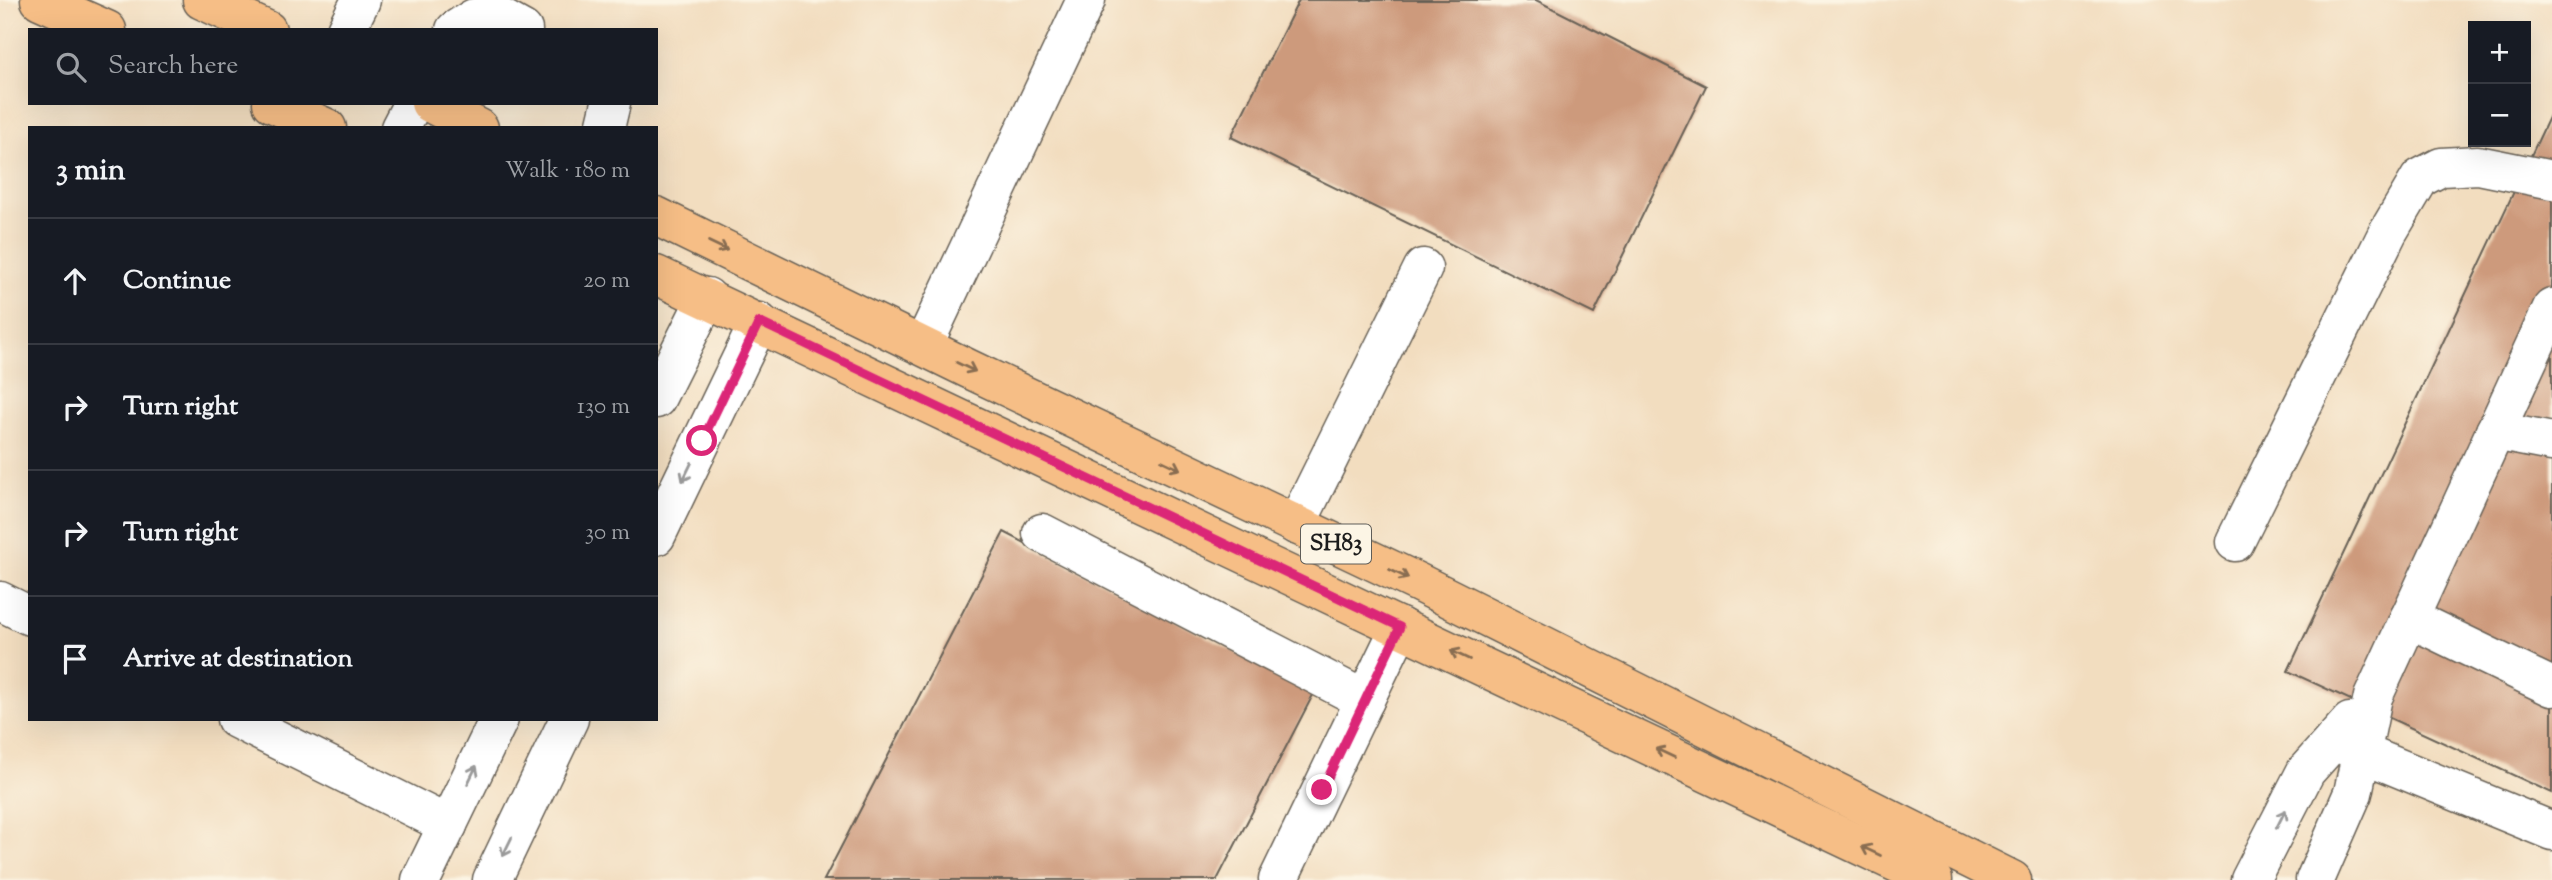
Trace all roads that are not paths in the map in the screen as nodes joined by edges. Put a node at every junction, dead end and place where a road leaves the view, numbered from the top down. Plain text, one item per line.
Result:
1 (40, 0) edge
2 (202, 0) edge
3 (361, 0) edge
4 (1086, 0) edge
5 (103, 28) edge
6 (263, 28) edge
7 (347, 28) edge
8 (458, 28) edge
9 (519, 28) edge
10 (276, 105) edge
11 (412, 105) edge
12 (434, 105) edge
13 (611, 105) edge
14 (323, 126) edge
15 (401, 126) edge
16 (475, 126) edge
17 (605, 126) edge
18 (2552, 180) edge
19 (658, 217) edge
20 (1423, 268) dead end
21 (658, 276) edge
22 (707, 297) junction
23 (2552, 308) edge
24 (759, 322) junction
25 (923, 346) junction
26 (658, 396) edge
27 (2495, 431) junction
28 (2552, 442) edge
29 (1296, 525) junction
30 (658, 532) edge
31 (1042, 533) dead end
32 (2235, 542) dead end
33 (0, 601) edge
34 (28, 615) edge
35 (2409, 618) junction
36 (1400, 627) junction
37 (2552, 687) edge
38 (1365, 700) junction
39 (240, 721) edge
40 (498, 721) edge
41 (568, 721) edge
42 (2348, 747) junction
43 (448, 825) junction
44 (2552, 831) edge
45 (421, 880) edge
46 (492, 880) edge
47 (1278, 880) edge
48 (1933, 880) edge
49 (2012, 880) edge
50 (2250, 880) edge
51 (2315, 880) edge

1 - 5 main road
2 - 6 main road
3 - 7 street
4 - 25 street
8 - 9 street
10 - 14 main road
11 - 15 street
12 - 16 main road
13 - 17 street
18 - 32 street
19 -> 25 main road, SH83
20 - 29 street
21 - 22 main road, SH83
22 - 24 main road, SH83
22 - 26 street
23 - 27 street
24 -> 30 street
24 - 36 main road, SH83
25 -> 29 main road, SH83
27 - 28 street
27 - 35 street
29 -> 49 main road, SH83
31 - 38 street
33 - 34 street
35 - 37 street
35 - 42 street
36 - 38 street
48 -> 36 main road, SH83
38 - 47 street
39 - 43 street
43 -> 40 street
41 -> 46 street
42 - 44 street
50 -> 42 street
42 - 51 street
43 - 45 street

